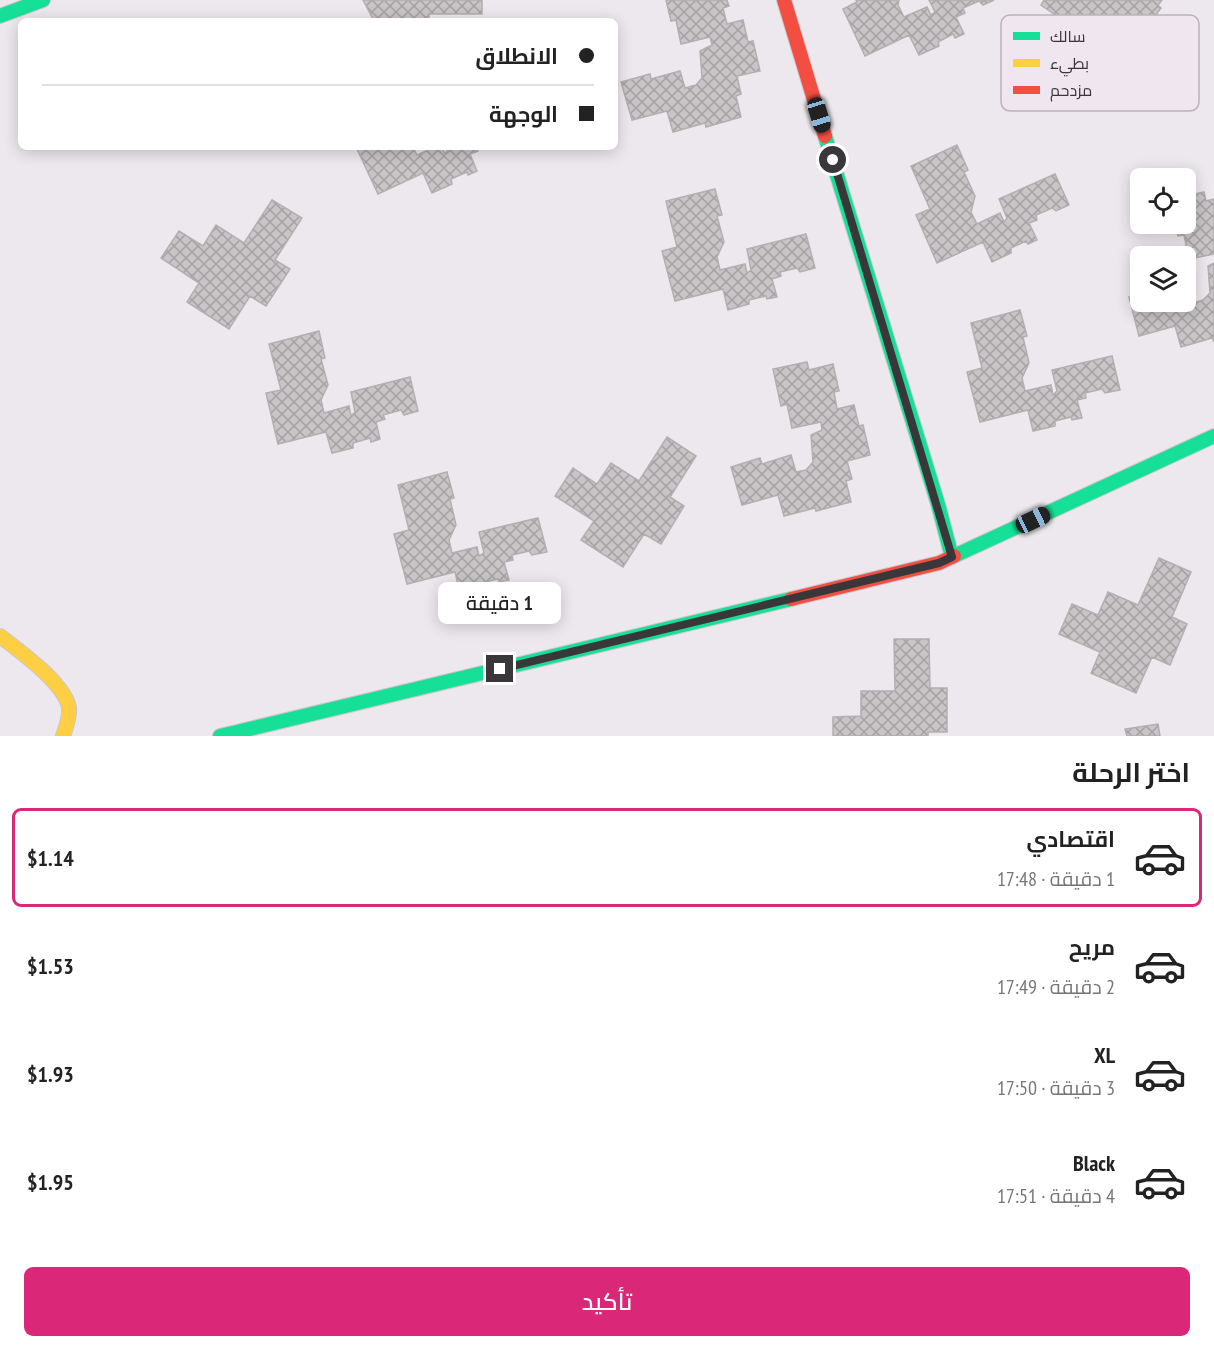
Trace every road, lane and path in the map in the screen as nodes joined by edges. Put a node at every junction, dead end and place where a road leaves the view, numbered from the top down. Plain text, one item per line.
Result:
1 (42, 0) edge
2 (784, 0) edge
3 (0, 16) edge
4 (1214, 436) edge
5 (952, 557) junction
6 (0, 636) edge
7 (63, 736) edge
8 (220, 736) edge

1 - 3 street
2 - 5 street
4 - 5 street
5 - 8 street
6 - 7 street

